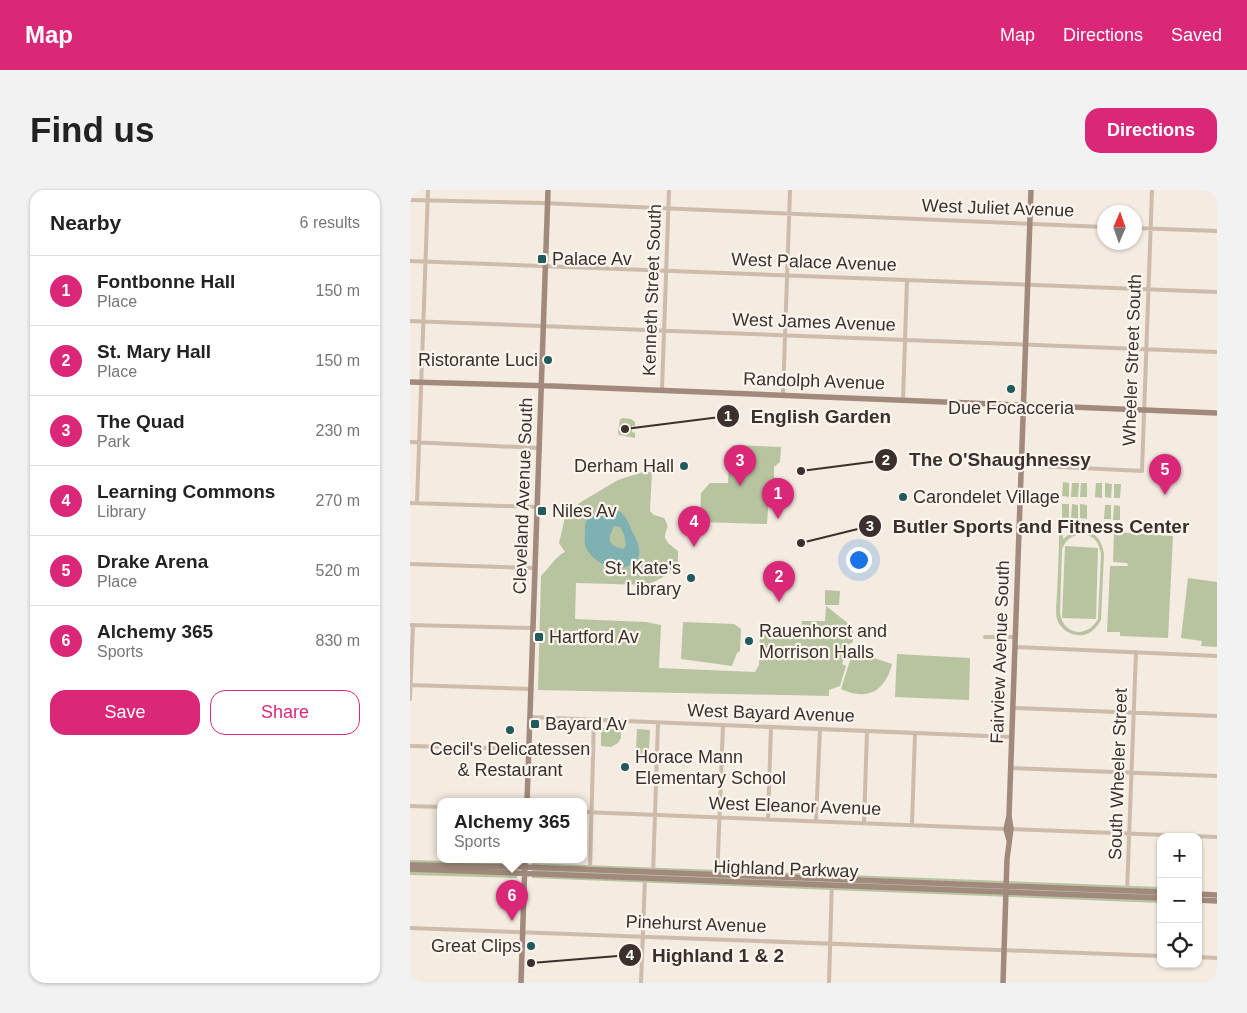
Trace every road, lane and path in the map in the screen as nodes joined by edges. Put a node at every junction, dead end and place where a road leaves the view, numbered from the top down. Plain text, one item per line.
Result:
1 (428, 190) edge
2 (548, 190) edge
3 (669, 190) edge
4 (790, 190) edge
5 (1031, 190) edge
6 (1152, 190) edge
7 (410, 200) edge
8 (427, 200) junction
9 (548, 204) junction
10 (668, 209) junction
11 (789, 213) junction
12 (1030, 224) junction
13 (1097, 226) edge
14 (1142, 228) edge
15 (1150, 228) junction
16 (1217, 231) edge
17 (410, 260) edge
18 (425, 261) junction
19 (546, 265) junction
20 (666, 270) junction
21 (787, 275) junction
22 (907, 280) junction
23 (1027, 284) junction
24 (1148, 289) junction
25 (1217, 292) edge
26 (410, 321) edge
27 (423, 322) junction
28 (544, 325) junction
29 (664, 330) junction
30 (785, 335) junction
31 (905, 340) junction
32 (1025, 344) junction
33 (1146, 349) junction
34 (1217, 352) edge
35 (410, 382) edge
36 (421, 382) junction
37 (542, 386) junction
38 (662, 390) junction
39 (783, 395) junction
40 (903, 400) junction
41 (1023, 405) junction
42 (1144, 410) junction
43 (1217, 413) edge
44 (410, 442) edge
45 (419, 442) junction
46 (539, 448) junction
47 (1022, 466) junction
48 (410, 503) edge
49 (417, 503) junction
50 (537, 507) junction
51 (410, 564) edge
52 (535, 568) junction
53 (411, 625) edge
54 (533, 628) junction
55 (985, 637) dead end
56 (1015, 637) junction
57 (1015, 647) junction
58 (1136, 652) junction
59 (1217, 656) edge
60 (410, 685) edge
61 (531, 689) junction
62 (410, 699) edge
63 (1013, 708) junction
64 (1134, 713) junction
65 (1217, 716) edge
66 (530, 717) junction
67 (594, 720) junction
68 (658, 722) junction
69 (723, 725) junction
70 (771, 727) junction
71 (820, 729) junction
72 (867, 731) junction
73 (916, 733) junction
74 (1012, 737) junction
75 (410, 746) edge
76 (529, 749) junction
77 (1011, 768) junction
78 (1132, 773) junction
79 (1217, 776) edge
80 (527, 798) edge
81 (410, 806) edge
82 (437, 807) edge
83 (587, 812) edge
84 (591, 812) junction
85 (655, 815) junction
86 (719, 817) junction
87 (768, 819) junction
88 (816, 821) junction
89 (864, 823) junction
90 (912, 825) junction
91 (1009, 829) junction
92 (1129, 834) junction
93 (1217, 837) edge
94 (525, 863) edge
95 (410, 865) edge
96 (410, 869) edge
97 (525, 870) junction
98 (590, 873) junction
99 (645, 875) junction
100 (653, 876) junction
101 (717, 878) junction
102 (832, 882) junction
103 (1006, 889) junction
104 (1157, 892) edge
105 (1127, 894) junction
106 (1202, 894) edge
107 (1217, 895) edge
108 (1157, 898) edge
109 (1202, 900) edge
110 (1217, 901) edge
111 (410, 928) edge
112 (522, 931) junction
113 (643, 936) junction
114 (831, 942) junction
115 (1004, 950) junction
116 (1157, 956) edge
117 (1202, 957) edge
118 (1217, 958) edge
119 (521, 983) edge
120 (641, 983) edge
121 (829, 983) edge
122 (1003, 983) edge

1 - 8 street
2 - 9 street, Cleveland Avenue South
3 - 10 street, Kenneth Street South
4 - 11 street
5 - 12 street, Fairview Avenue South
6 - 15 street, Wheeler Street South
7 - 8 street, West Juliet Avenue
8 - 9 street, West Juliet Avenue
8 - 18 street
9 - 10 street, West Juliet Avenue
9 - 19 street, Cleveland Avenue South
10 - 11 street, West Juliet Avenue
10 - 20 street, Kenneth Street South
11 - 12 street, West Juliet Avenue
11 - 21 street
12 - 13 street, West Juliet Avenue
12 - 23 street, Fairview Avenue South
14 - 15 street
15 - 16 street
15 - 24 street, Wheeler Street South
17 - 18 street, West Palace Avenue
18 - 19 street, West Palace Avenue
18 - 27 street
19 - 20 street, West Palace Avenue
19 - 28 street, Cleveland Avenue South
20 - 21 street, West Palace Avenue
20 - 29 street, Kenneth Street South
21 - 22 street, West Palace Avenue
21 - 30 street
22 - 23 street, West Palace Avenue
22 - 31 street
23 - 24 street, West Palace Avenue
23 - 32 street, Fairview Avenue South
24 - 25 street, West Palace Avenue
24 - 33 street, Wheeler Street South
26 - 27 street, West James Avenue
27 - 28 street, West James Avenue
27 - 36 street
28 - 29 street, West James Avenue
28 - 37 street, Cleveland Avenue South
29 - 30 street, West James Avenue
29 - 38 street, Kenneth Street South
30 - 31 street, West James Avenue
30 - 39 street
31 - 32 street, West James Avenue
31 - 40 street
32 - 33 street, West James Avenue
32 - 41 street, Fairview Avenue South
33 - 34 street, West James Avenue
33 - 42 street, Wheeler Street South
35 - 36 street, Randolph Avenue
36 - 37 street, Randolph Avenue
36 - 45 street
37 - 38 street, Randolph Avenue
37 - 46 street, Cleveland Avenue South
38 - 39 street, Randolph Avenue
39 - 40 street, Randolph Avenue
40 - 41 street, Randolph Avenue
41 - 42 street, Randolph Avenue
41 - 47 street, Fairview Avenue South
42 - 43 street, Randolph Avenue
42 - 47 street, Wheeler Street South
44 - 45 street
45 - 46 street
45 - 49 street
46 - 50 street, Cleveland Avenue South
47 - 56 street, Fairview Avenue South
48 - 49 street
49 - 50 street
50 - 52 street, Cleveland Avenue South
51 - 52 street
52 - 54 street, Cleveland Avenue South
53 - 54 street
53 - 60 street
54 - 61 street, Cleveland Avenue South
55 - 56 street
56 - 57 street, Fairview Avenue South
57 - 58 street
57 - 63 street, Fairview Avenue South
58 - 59 street
58 - 64 street, South Wheeler Street
60 - 61 street
60 - 62 street
61 - 66 street, Cleveland Avenue South
63 - 64 street
63 - 74 street, Fairview Avenue South
64 - 65 street
64 - 78 street, South Wheeler Street
66 - 67 street, West Bayard Avenue
66 - 76 street, Cleveland Avenue South
67 - 68 street, West Bayard Avenue
67 - 84 street
68 - 69 street, West Bayard Avenue
68 - 85 street
69 - 70 street, West Bayard Avenue
69 - 86 street
70 - 71 street, West Bayard Avenue
70 - 87 street
71 - 72 street, West Bayard Avenue
71 - 88 street
72 - 73 street, West Bayard Avenue
72 - 89 street
73 - 74 street, West Bayard Avenue
73 - 90 street
74 - 77 street, Fairview Avenue South
75 - 76 street
76 - 80 street, Cleveland Avenue South
77 - 78 street
77 - 91 street, Fairview Avenue South
78 - 79 street
78 - 92 street, South Wheeler Street
81 - 82 street
83 - 84 street, West Eleanor Avenue
84 - 85 street, West Eleanor Avenue
84 - 98 street
85 - 86 street, West Eleanor Avenue
85 - 100 street
86 - 87 street, West Eleanor Avenue
86 - 101 street
87 - 88 street, West Eleanor Avenue
88 - 89 street, West Eleanor Avenue
89 - 90 street, West Eleanor Avenue
90 - 91 street, West Eleanor Avenue
91 - 92 street, West Eleanor Avenue
91 - 103 street, Fairview Avenue South
92 - 93 street, West Eleanor Avenue
92 - 105 street, South Wheeler Street
94 - 97 street
95 - 97 street, Highland Parkway
96 - 97 street, Highland Parkway
97 - 98 street, Highland Parkway
97 - 112 street
98 - 99 street, Highland Parkway
99 - 100 street, Highland Parkway
99 - 113 street
100 - 101 street, Highland Parkway
101 - 102 street, Highland Parkway
102 - 103 street, Highland Parkway
102 - 114 street
103 - 105 street, Highland Parkway
103 - 115 street, Fairview Avenue South
104 - 105 street, Highland Parkway
105 - 108 street, Highland Parkway
106 - 107 street
109 - 110 street
111 - 112 street, Pinehurst Avenue
112 - 113 street, Pinehurst Avenue
112 - 119 street
113 - 114 street, Pinehurst Avenue
113 - 120 street
114 - 115 street, Pinehurst Avenue
114 - 121 street
115 - 116 street, Pinehurst Avenue
115 - 122 street, Fairview Avenue South
117 - 118 street

